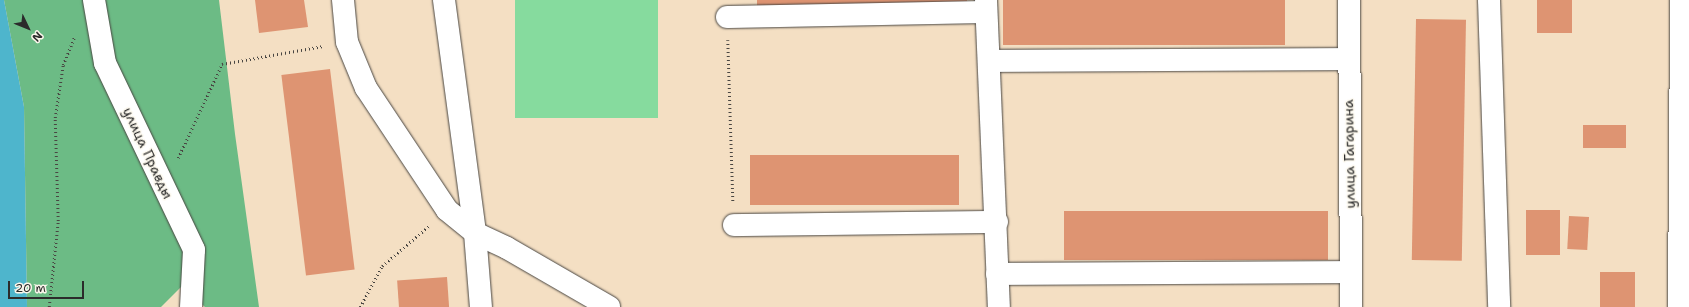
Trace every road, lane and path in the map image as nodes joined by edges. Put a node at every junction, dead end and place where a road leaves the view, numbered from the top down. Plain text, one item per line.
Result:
1 (94, 0) edge
2 (343, 0) edge
3 (444, 0) edge
4 (1349, 0) edge
5 (1490, 0) edge
6 (1681, 0) edge
7 (986, 6) edge
8 (727, 17) joint
9 (77, 29) dead end
10 (347, 42) junction
11 (1348, 59) junction
12 (990, 61) junction
13 (164, 187) junction
14 (447, 210) junction
15 (997, 222) junction
16 (734, 225) joint
17 (475, 234) junction
18 (1351, 272) junction
19 (997, 274) junction
20 (49, 307) edge
21 (191, 307) edge
22 (360, 307) edge
23 (481, 307) edge
24 (609, 307) edge
25 (999, 307) edge
26 (1352, 307) edge
27 (1499, 307) edge
28 (1679, 307) edge

1 - 13 main road, улица Правды
2 - 10 main road
3 - 17 main road
4 - 11 main road, улица Гагарина
5 - 27 main road
6 - 28 main road
7 - 8 main road
7 - 12 main road
8 - 16 path
9 - 20 path
10 - 13 path
10 - 14 main road
11 - 12 main road
11 - 18 main road, улица Гагарина
12 - 15 main road
13 - 21 main road, улица Правды
14 - 17 main road
14 - 22 path
15 - 16 main road
15 - 19 main road
17 - 23 main road
17 - 24 main road
18 - 19 main road
18 - 26 main road, улица Гагарина
19 - 25 main road

